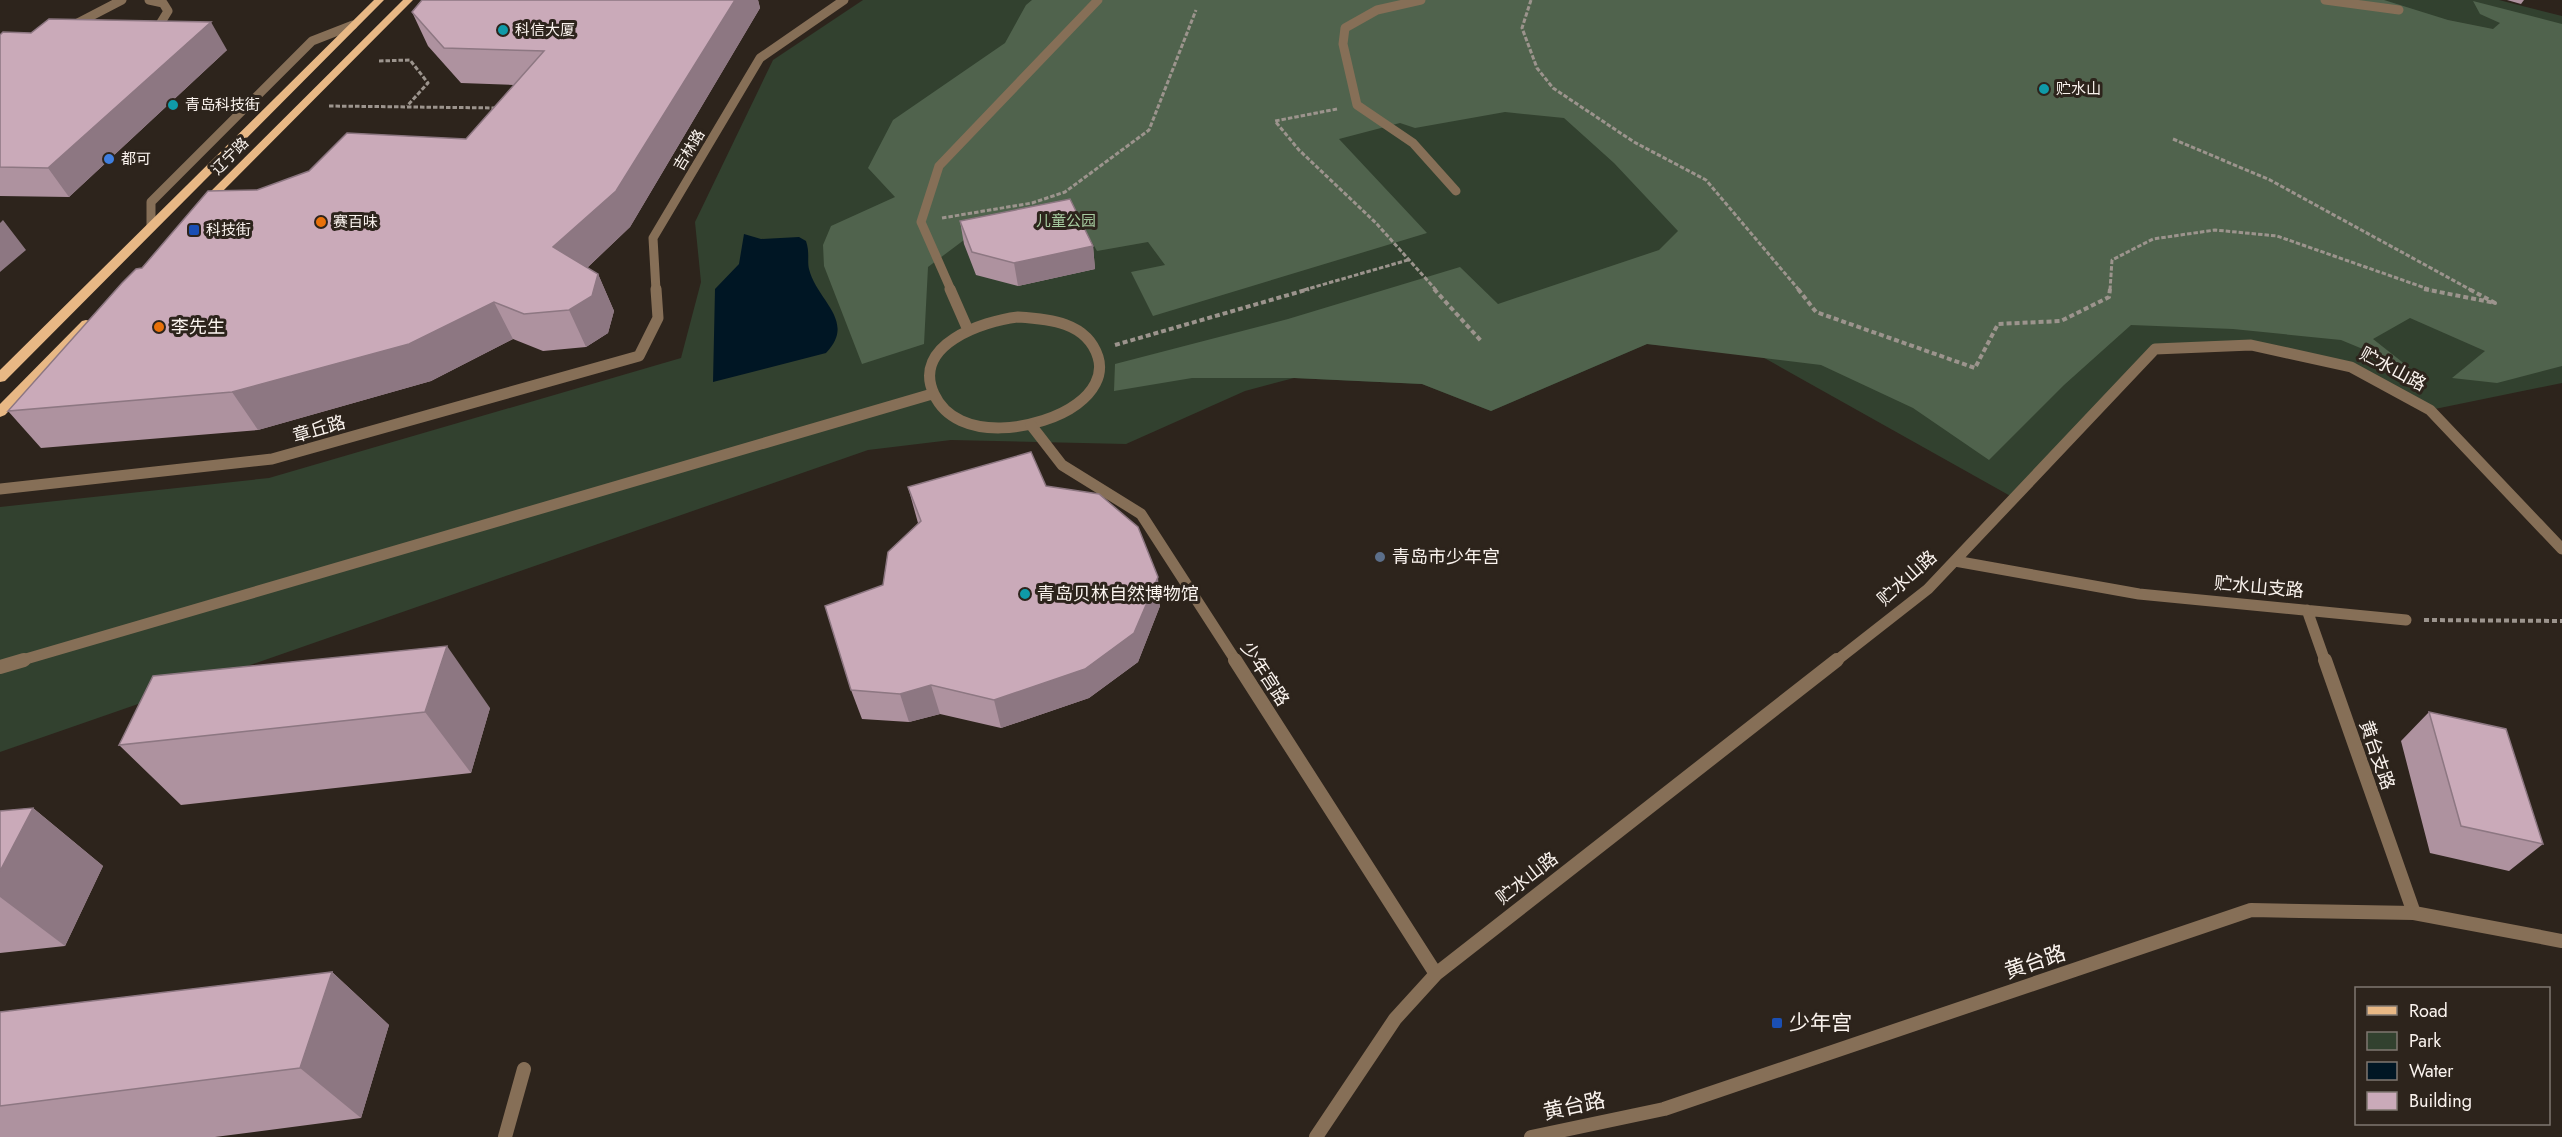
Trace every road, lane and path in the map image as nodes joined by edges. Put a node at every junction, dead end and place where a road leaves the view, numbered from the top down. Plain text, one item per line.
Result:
1 (122, 0) edge
2 (149, 0) edge
3 (379, 0) edge
4 (408, 0) edge
5 (844, 0) edge
6 (1098, 0) edge
7 (1421, 0) edge
8 (1531, 0) edge
9 (2325, 0) edge
10 (1196, 10) dead end
11 (2399, 10) dead end
12 (160, 24) junction
13 (148, 25) edge
14 (169, 25) edge
15 (353, 25) junction
16 (90, 28) edge
17 (67, 30) junction
18 (56, 32) edge
19 (379, 61) dead end
20 (1357, 105) junction
21 (326, 106) dead end
22 (407, 107) junction
23 (495, 117) edge
24 (2174, 139) dead end
25 (1456, 192) dead end
26 (191, 217) edge
27 (921, 222) junction
28 (150, 227) junction
29 (1408, 260) junction
30 (95, 316) edge
31 (968, 330) junction
32 (1482, 342) dead end
33 (1097, 350) junction
34 (639, 356) joint
35 (0, 378) edge
36 (932, 394) junction
37 (0, 412) edge
38 (1032, 425) junction
39 (0, 489) edge
40 (2562, 549) edge
41 (1955, 561) junction
42 (2307, 610) junction
43 (2406, 620) joint
44 (2562, 621) edge
45 (0, 667) edge
46 (2414, 913) junction
47 (2562, 940) edge
48 (1436, 974) junction
49 (524, 1070) dead end
50 (505, 1137) edge
51 (1316, 1137) edge
52 (1531, 1137) edge

1 - 17 street
2 - 12 street
3 - 15 main road, 辽宁路
4 - 26 main road, 辽宁路
5 - 34 street, 吉林路
6 - 27 street
7 - 20 street
8 - 24 path
9 - 11 street
10 - 27 path
12 - 13 street
12 - 14 street
15 - 28 main road, 辽宁路
15 - 28 street
16 - 17 street
17 - 18 street
19 - 22 path
20 - 25 street
20 - 29 path
21 - 22 path
22 - 23 path
27 - 31 street
28 - 35 main road, 辽宁路
29 - 32 path
29 - 33 path
30 - 37 main road
31 - 33 street
31 - 36 street
33 - 38 street
34 - 39 street, 章丘路
36 - 38 street
36 - 45 street
38 - 48 street, 少年宫路
40 - 41 street, 贮水山路
41 - 42 street, 贮水山支路
41 - 48 street, 贮水山路
42 - 43 street, 贮水山支路
42 - 46 street, 黄台支路
43 - 44 path
46 - 47 street, 黄台路
46 - 52 street, 黄台路
48 - 51 street, 贮水山路
49 - 50 street

